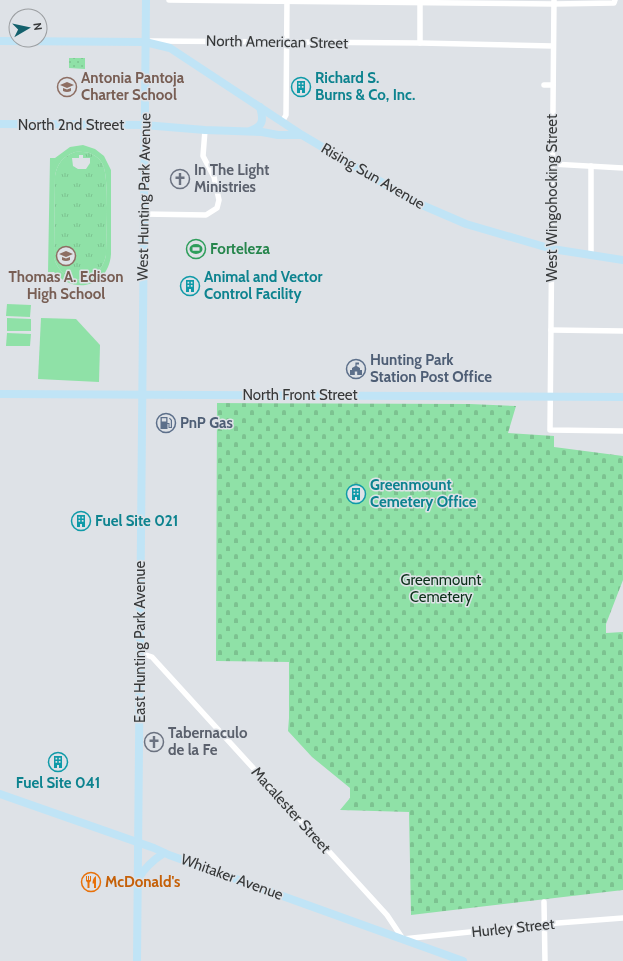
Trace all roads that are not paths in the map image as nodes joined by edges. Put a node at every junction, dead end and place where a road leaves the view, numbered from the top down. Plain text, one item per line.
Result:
1 (146, 0) edge
2 (169, 0) edge
3 (287, 1) edge
4 (420, 1) edge
5 (615, 1) edge
6 (554, 2) edge
7 (0, 41) edge
8 (145, 42) junction
9 (287, 43) junction
10 (420, 43) junction
11 (553, 46) junction
12 (553, 85) junction
13 (544, 86) dead end
14 (260, 108) junction
15 (282, 122) junction
16 (0, 124) edge
17 (205, 130) junction
18 (249, 132) junction
19 (262, 132) junction
20 (302, 135) junction
21 (552, 164) junction
22 (591, 166) junction
23 (623, 168) edge
24 (143, 214) junction
25 (552, 249) junction
26 (591, 255) junction
27 (623, 260) edge
28 (551, 330) junction
29 (623, 331) edge
30 (0, 394) edge
31 (142, 395) junction
32 (551, 397) junction
33 (623, 397) edge
34 (623, 431) edge
35 (140, 653) junction
36 (0, 794) edge
37 (138, 844) junction
38 (164, 853) junction
39 (138, 879) junction
40 (544, 902) dead end
41 (623, 918) edge
42 (545, 924) junction
43 (403, 939) junction
44 (137, 961) edge
45 (463, 961) edge
46 (545, 961) edge

1 - 8 street, West Hunting Park Avenue
2 - 3 street
3 - 4 street
3 - 9 street
4 - 6 street
4 - 10 street
5 - 6 street
6 - 11 street, West Wingohocking Street
7 - 8 street, North American Street
8 - 9 street, North American Street
8 - 14 street, Rising Sun Avenue
8 - 24 street, West Hunting Park Avenue
9 - 10 street, North American Street
9 - 15 street
10 - 11 street, North American Street
11 - 12 street, West Wingohocking Street
12 - 13 street
12 - 21 street, West Wingohocking Street
14 - 15 street, Rising Sun Avenue
14 - 18 street
15 - 19 street, North 2nd Street
15 - 20 street, Rising Sun Avenue
16 - 17 street, North 2nd Street
17 - 18 street, North 2nd Street
17 - 24 street
18 - 19 street, North 2nd Street
19 - 20 street, North 2nd Street
20 - 25 street, Rising Sun Avenue
21 - 22 street
21 - 25 street, West Wingohocking Street
22 - 23 street
22 - 26 street
24 - 31 street, West Hunting Park Avenue
25 - 26 street, Rising Sun Avenue
25 - 28 street, West Wingohocking Street
26 - 27 street, Rising Sun Avenue
28 - 29 street
28 - 32 street, West Wingohocking Street
30 - 31 street, North Front Street
31 - 32 street, North Front Street
31 - 35 street, East Hunting Park Avenue
32 - 33 street, North Front Street
32 - 34 street, West Wingohocking Street
35 - 37 street, East Hunting Park Avenue
35 - 43 street, Macalester Street
36 - 37 street, Whitaker Avenue
37 - 38 street, Whitaker Avenue
37 - 39 street, East Hunting Park Avenue
38 - 39 street
38 - 43 street, Whitaker Avenue
39 - 44 street, East Hunting Park Avenue
40 - 42 street
41 - 42 street, Hurley Street
42 - 43 street, Hurley Street
42 - 46 street
43 - 45 street, Whitaker Avenue

